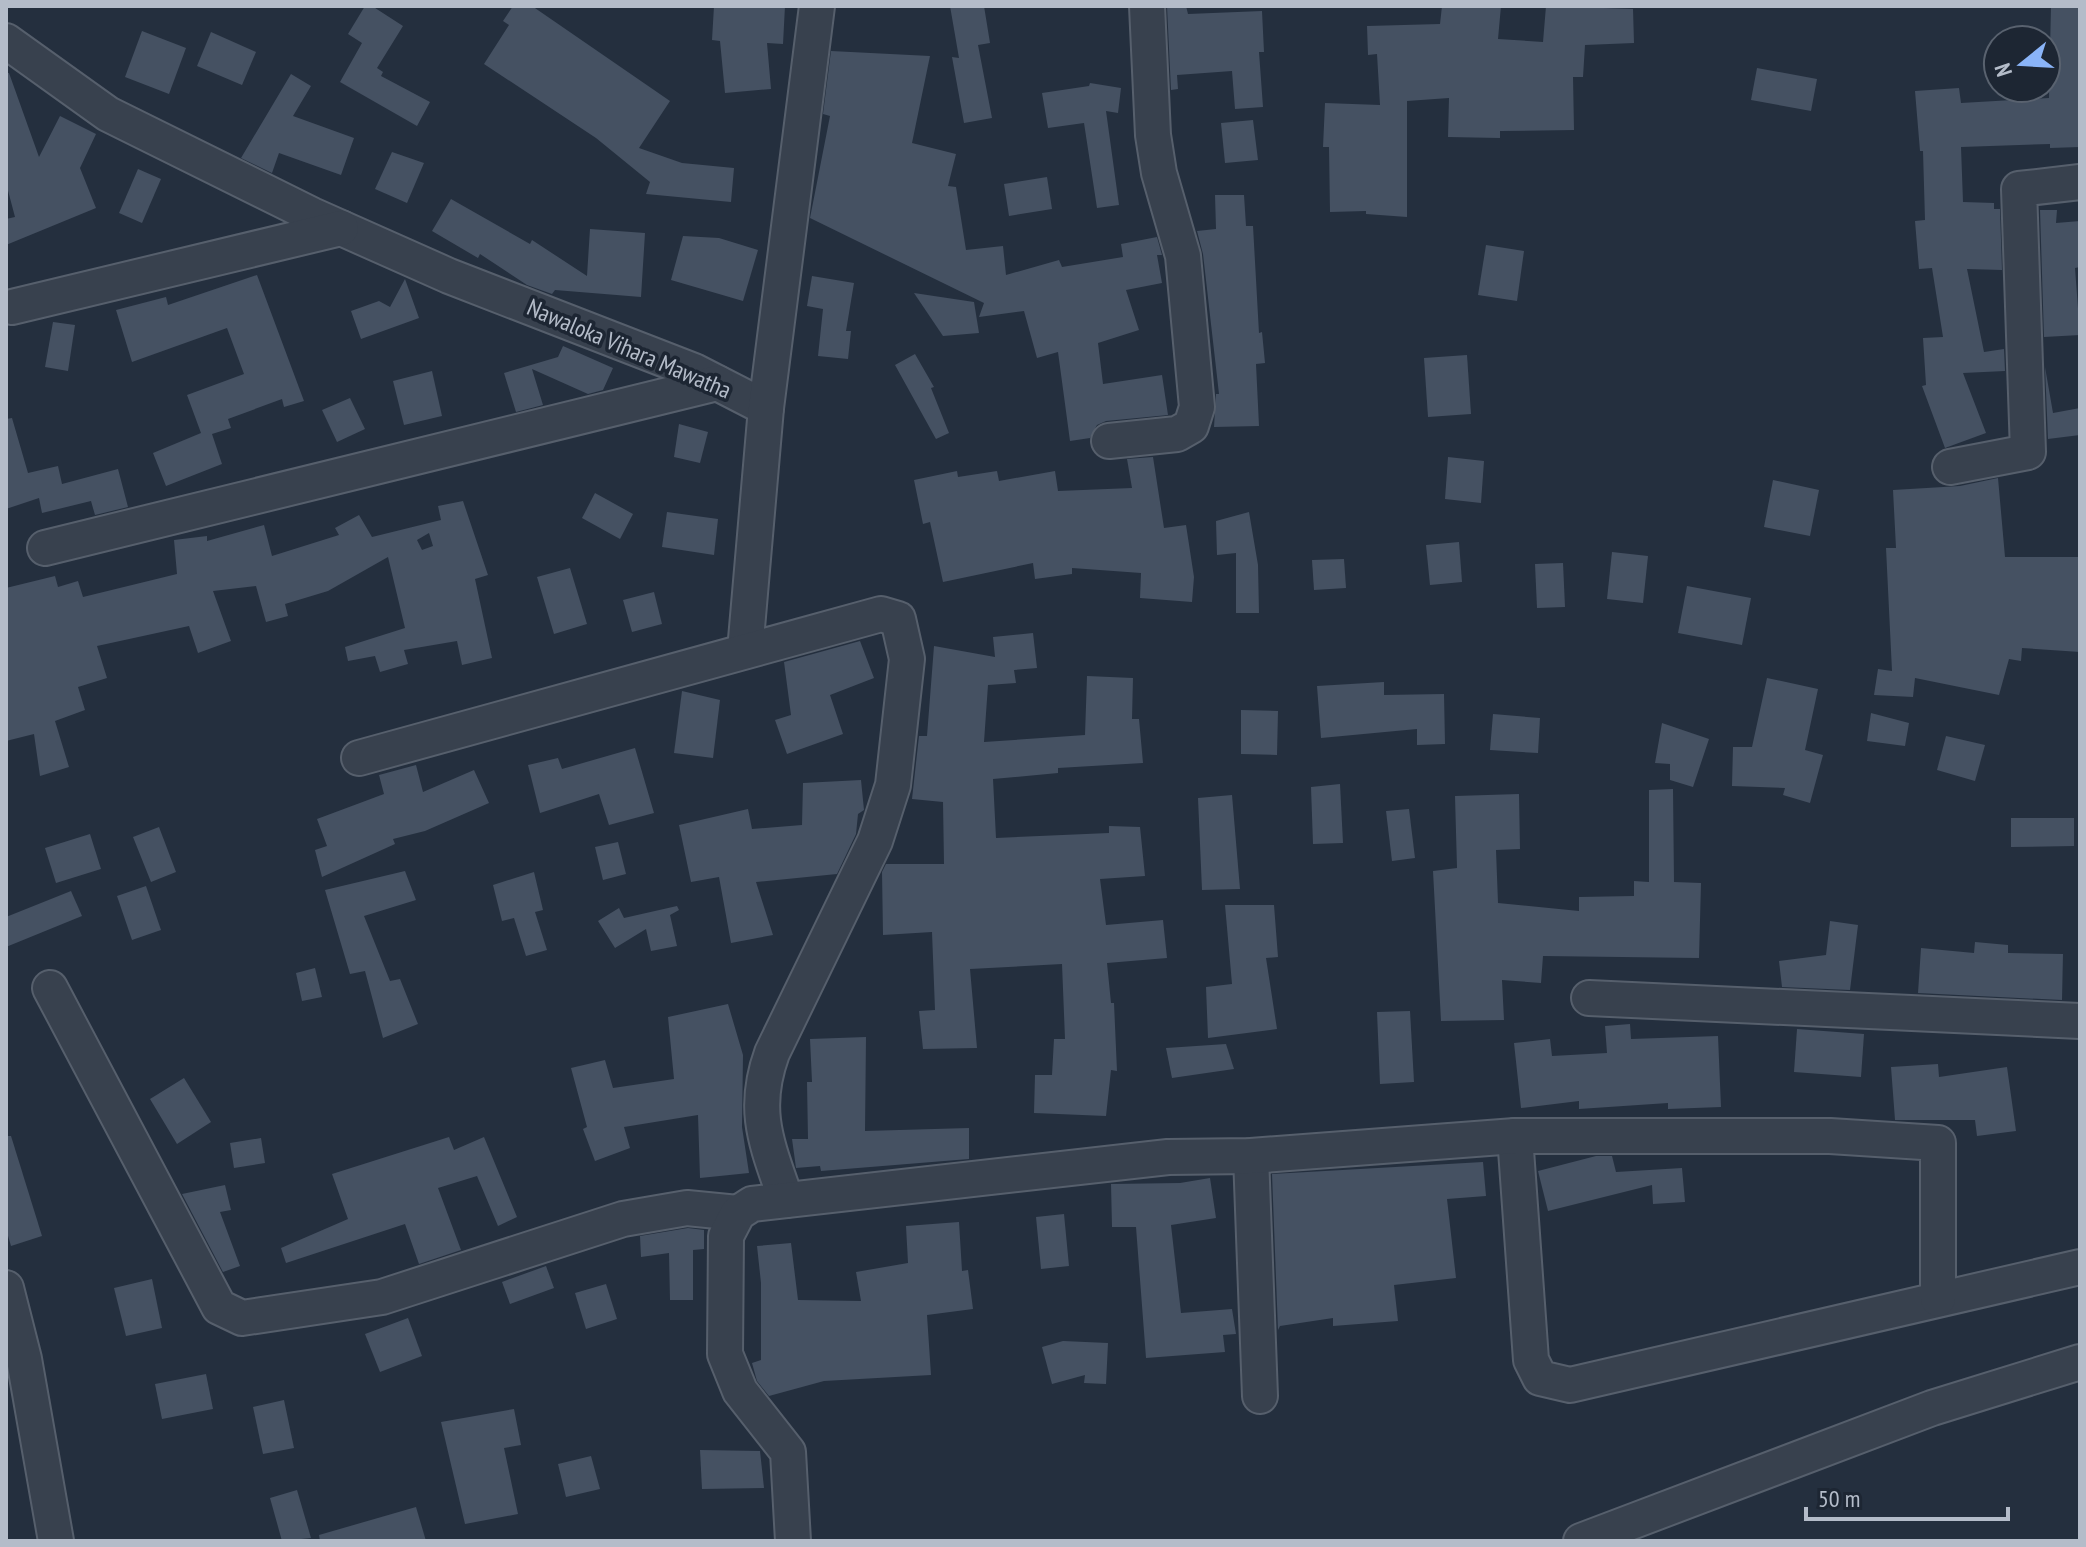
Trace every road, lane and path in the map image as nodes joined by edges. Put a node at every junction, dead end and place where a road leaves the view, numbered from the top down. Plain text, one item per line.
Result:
1 (817, 6) edge
2 (1147, 6) edge
3 (6, 41) edge
4 (2080, 182) edge
5 (341, 228) junction
6 (12, 307) dead end
7 (717, 383) junction
8 (766, 408) junction
9 (1109, 441) dead end
10 (1950, 467) dead end
11 (45, 548) dead end
12 (745, 651) junction
13 (359, 758) dead end
14 (50, 988) dead end
15 (1589, 998) dead end
16 (2080, 1021) edge
17 (1515, 1136) junction
18 (1251, 1156) junction
19 (786, 1200) junction
20 (738, 1213) junction
21 (2080, 1267) edge
22 (6, 1288) edge
23 (1938, 1299) junction
24 (2080, 1362) edge
25 (1260, 1396) dead end
26 (56, 1541) edge
27 (793, 1541) edge
28 (1581, 1541) edge

1 - 8 street
2 - 9 street
3 - 5 street, Nawaloka Vihara Mawatha
4 - 10 street
5 - 6 street
5 - 7 street, Nawaloka Vihara Mawatha
7 - 8 street, Nawaloka Vihara Mawatha
7 - 11 street
8 - 12 street
12 - 13 street
12 - 19 street
14 - 20 street
15 - 16 street
17 - 18 street
17 - 23 street
17 - 23 street
18 - 19 street
18 - 25 street
19 - 20 street
20 - 27 street
21 - 23 street
22 - 26 street
24 - 28 street

